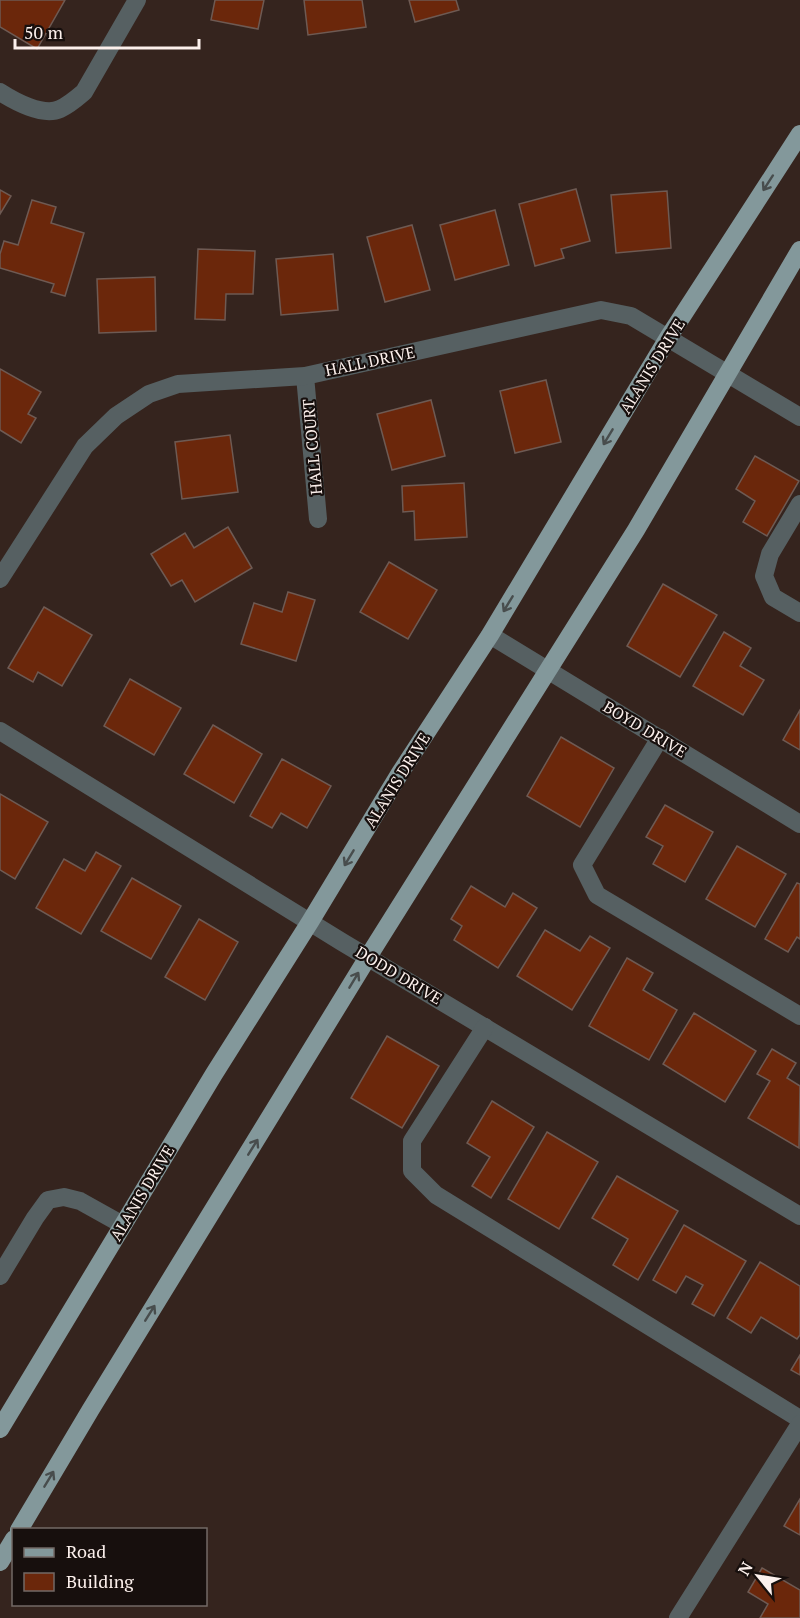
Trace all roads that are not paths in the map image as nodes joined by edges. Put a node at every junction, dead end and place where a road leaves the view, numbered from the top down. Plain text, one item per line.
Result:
1 (136, 0) edge
2 (0, 92) edge
3 (800, 134) edge
4 (800, 250) edge
5 (668, 338) junction
6 (726, 374) junction
7 (305, 376) junction
8 (800, 417) edge
9 (800, 504) edge
10 (318, 519) dead end
11 (0, 579) edge
12 (800, 613) edge
13 (490, 635) junction
14 (548, 670) junction
15 (0, 731) edge
16 (660, 738) junction
17 (800, 824) edge
18 (310, 922) junction
19 (368, 957) junction
20 (800, 1016) edge
21 (485, 1027) junction
22 (800, 1216) edge
23 (123, 1224) junction
24 (0, 1276) edge
25 (800, 1419) edge
26 (800, 1424) edge
27 (0, 1429) edge
28 (20, 1528) edge
29 (12, 1542) edge
30 (0, 1562) edge
31 (678, 1618) edge

1 - 2 street
3 -> 5 main road, ALANIS DRIVE
4 - 6 main road
5 - 6 street, HALL DRIVE
5 - 7 street, HALL DRIVE
5 -> 13 main road, ALANIS DRIVE
6 - 8 street, HALL DRIVE
6 - 14 main road
7 - 10 street, HALL COURT
7 - 11 street, HALL DRIVE
9 - 12 street
13 - 14 street, BOYD DRIVE
13 -> 18 main road, ALANIS DRIVE
14 - 16 street, BOYD DRIVE
14 - 19 main road
15 - 18 street, DODD DRIVE
16 - 17 street, BOYD DRIVE
16 - 20 street
18 - 19 street, DODD DRIVE
18 - 23 main road, ALANIS DRIVE
19 - 21 street, DODD DRIVE
28 -> 19 main road
21 - 22 street, DODD DRIVE
21 - 25 street
23 - 24 street
23 - 27 main road, ALANIS DRIVE
26 - 31 street
29 - 30 main road

